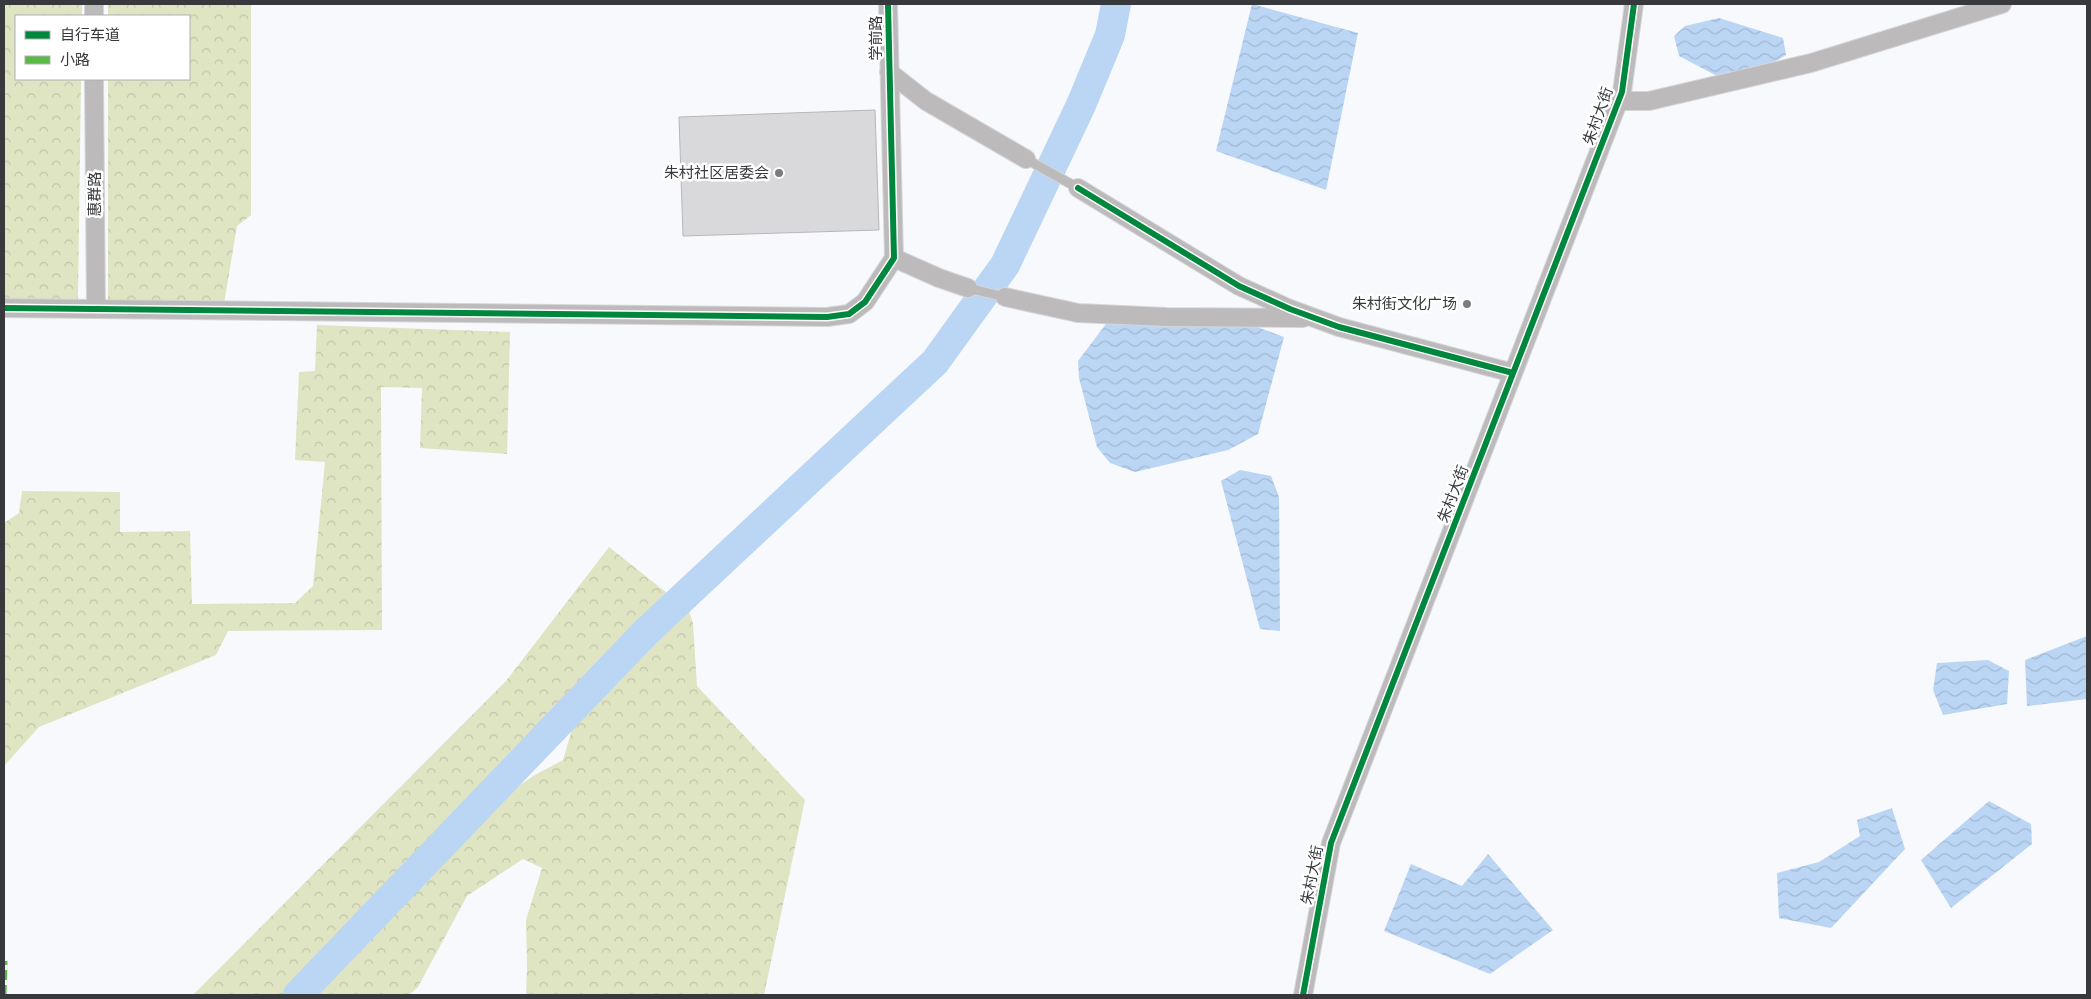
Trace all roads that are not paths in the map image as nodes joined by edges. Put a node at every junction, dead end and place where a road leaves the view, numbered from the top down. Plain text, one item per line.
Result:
1 (888, 4) edge
2 (1634, 4) edge
3 (2002, 4) edge
4 (889, 72) junction
5 (94, 80) edge
6 (1618, 101) junction
7 (1026, 159) joint
8 (1078, 188) joint
9 (894, 258) junction
10 (968, 288) joint
11 (1005, 298) joint
12 (4, 308) edge
13 (96, 309) junction
14 (1315, 318) junction
15 (1513, 373) junction
16 (1303, 995) edge

1 - 4 street, 学前路
2 - 6 street, 朱村大街
3 - 6 street
4 - 7 street
4 - 9 street, 学前路
5 - 13 street, 惠群路
6 - 15 street, 朱村大街
7 - 8 lane
8 - 14 street
9 - 10 street
9 - 13 street
10 - 11 lane
11 - 14 street
12 - 13 street
14 - 15 street
15 - 16 street, 朱村大街

